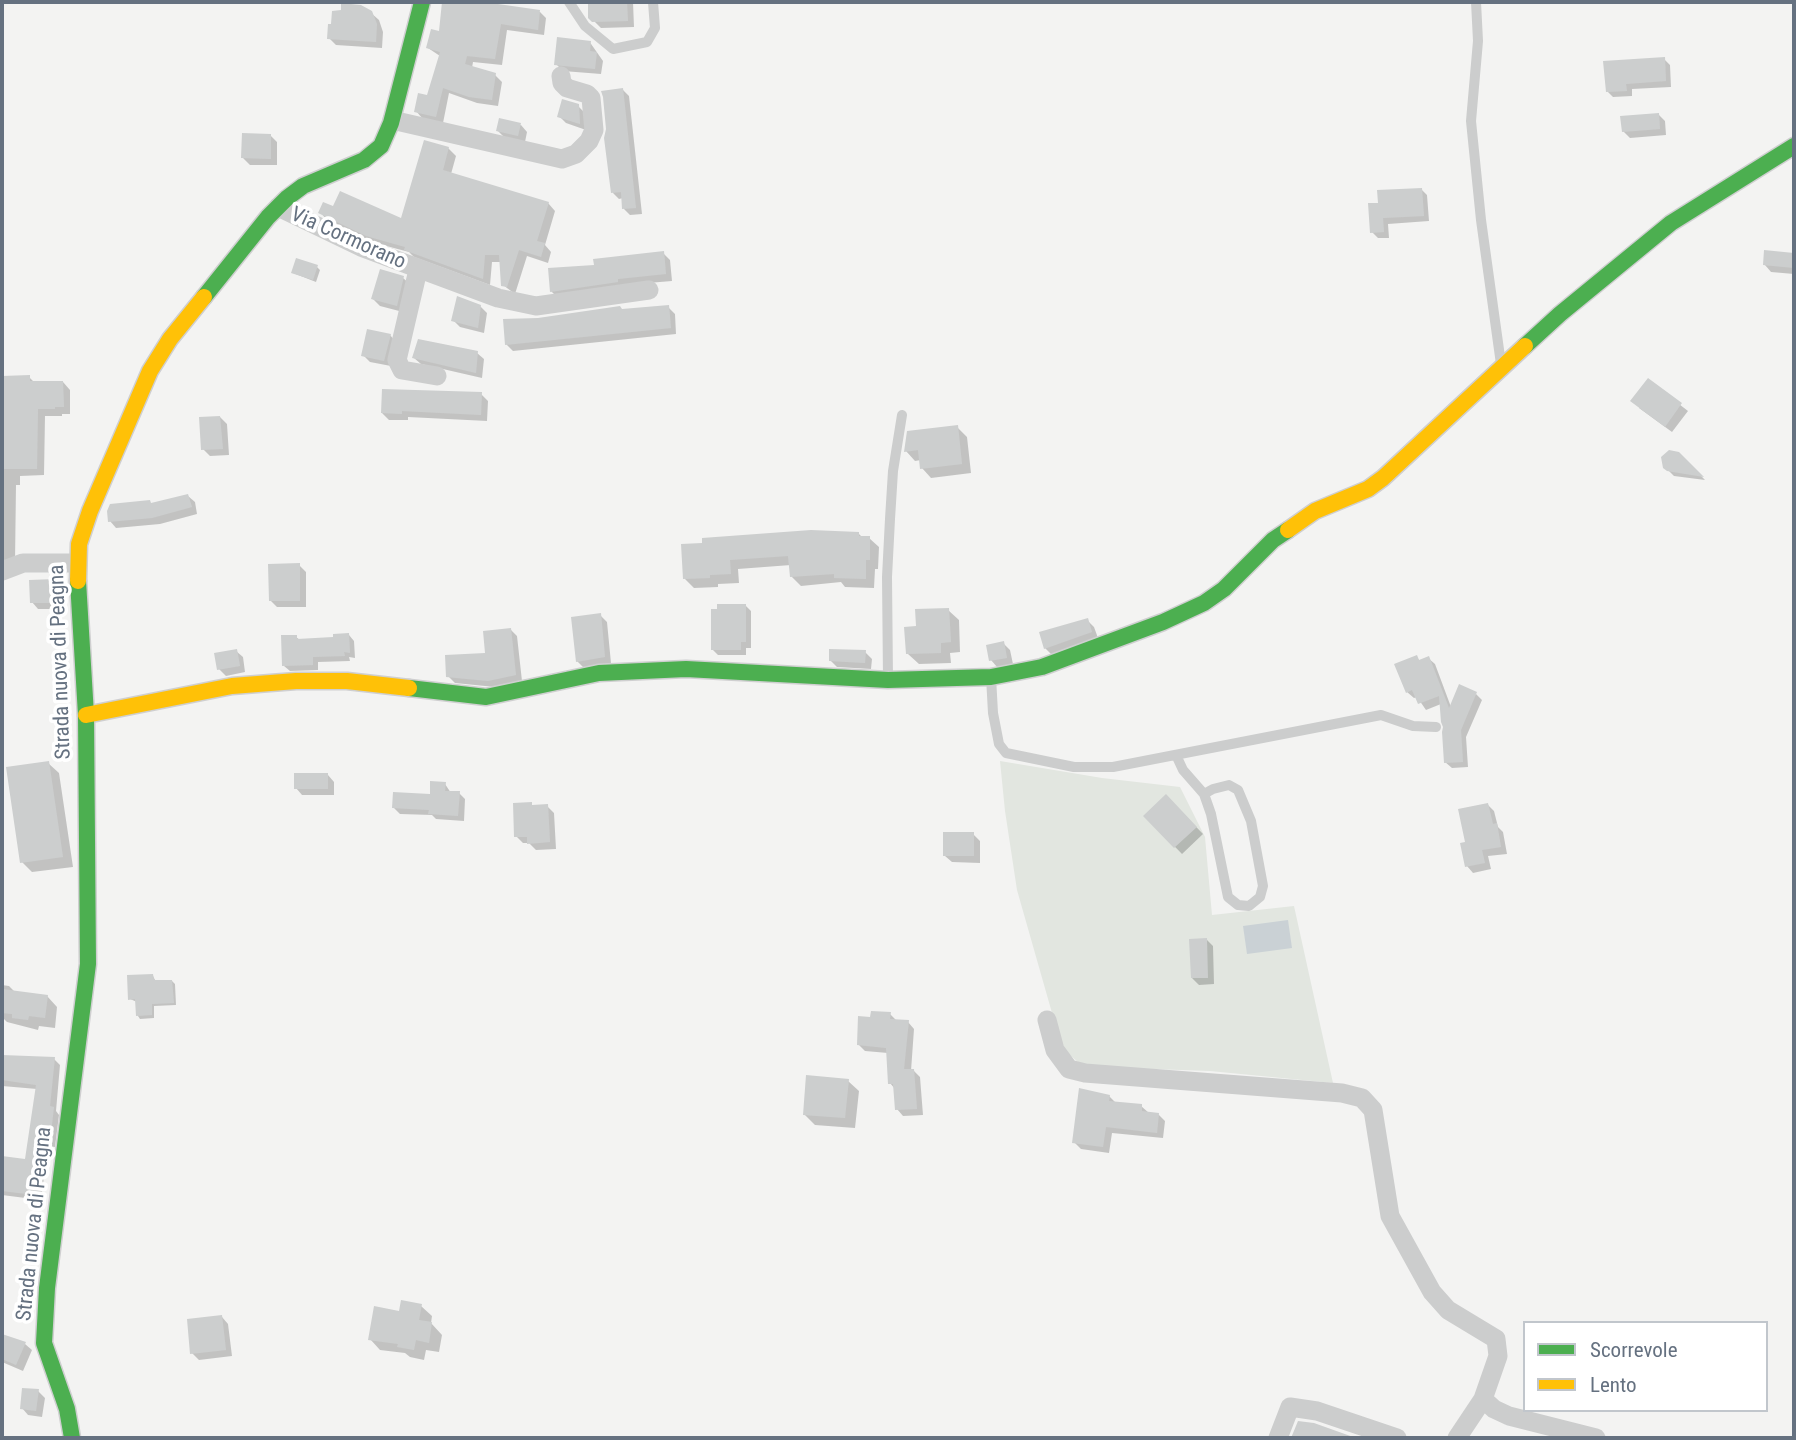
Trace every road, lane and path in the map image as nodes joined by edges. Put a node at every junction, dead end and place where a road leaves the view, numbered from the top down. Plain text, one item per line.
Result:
1 (422, 2) edge
2 (569, 2) edge
3 (653, 2) edge
4 (1475, 2) edge
5 (561, 75) dead end
6 (392, 120) junction
7 (1794, 145) edge
8 (278, 207) junction
9 (418, 270) junction
10 (649, 290) dead end
11 (1502, 368) junction
12 (437, 376) dead end
13 (902, 415) dead end
14 (77, 563) junction
15 (2, 571) edge
16 (991, 677) junction
17 (888, 680) junction
18 (86, 715) junction
19 (1436, 727) dead end
20 (1176, 755) junction
21 (1204, 794) junction
22 (1048, 1020) dead end
23 (1483, 1399) junction
24 (72, 1438) edge
25 (1278, 1438) edge
26 (1397, 1438) edge
27 (1457, 1438) edge
28 (1597, 1438) edge

1 - 6 street, Strada nuova di Peagna
2 - 3 lane
4 - 11 lane
5 - 6 street
6 - 8 street, Strada nuova di Peagna
7 - 11 street
8 - 9 street, Via Cormorano
8 - 14 street, Strada nuova di Peagna
9 - 10 street, Via Cormorano
9 - 12 street, Via Cormorano
11 - 16 street
13 - 17 lane
14 - 15 street
14 - 18 street, Strada nuova di Peagna
16 - 17 street
16 - 20 lane
17 - 18 street
18 - 24 street, Strada nuova di Peagna
19 - 20 lane
20 - 21 lane
21 - 21 lane
22 - 23 street
23 - 27 street
23 - 28 street
25 - 26 street

